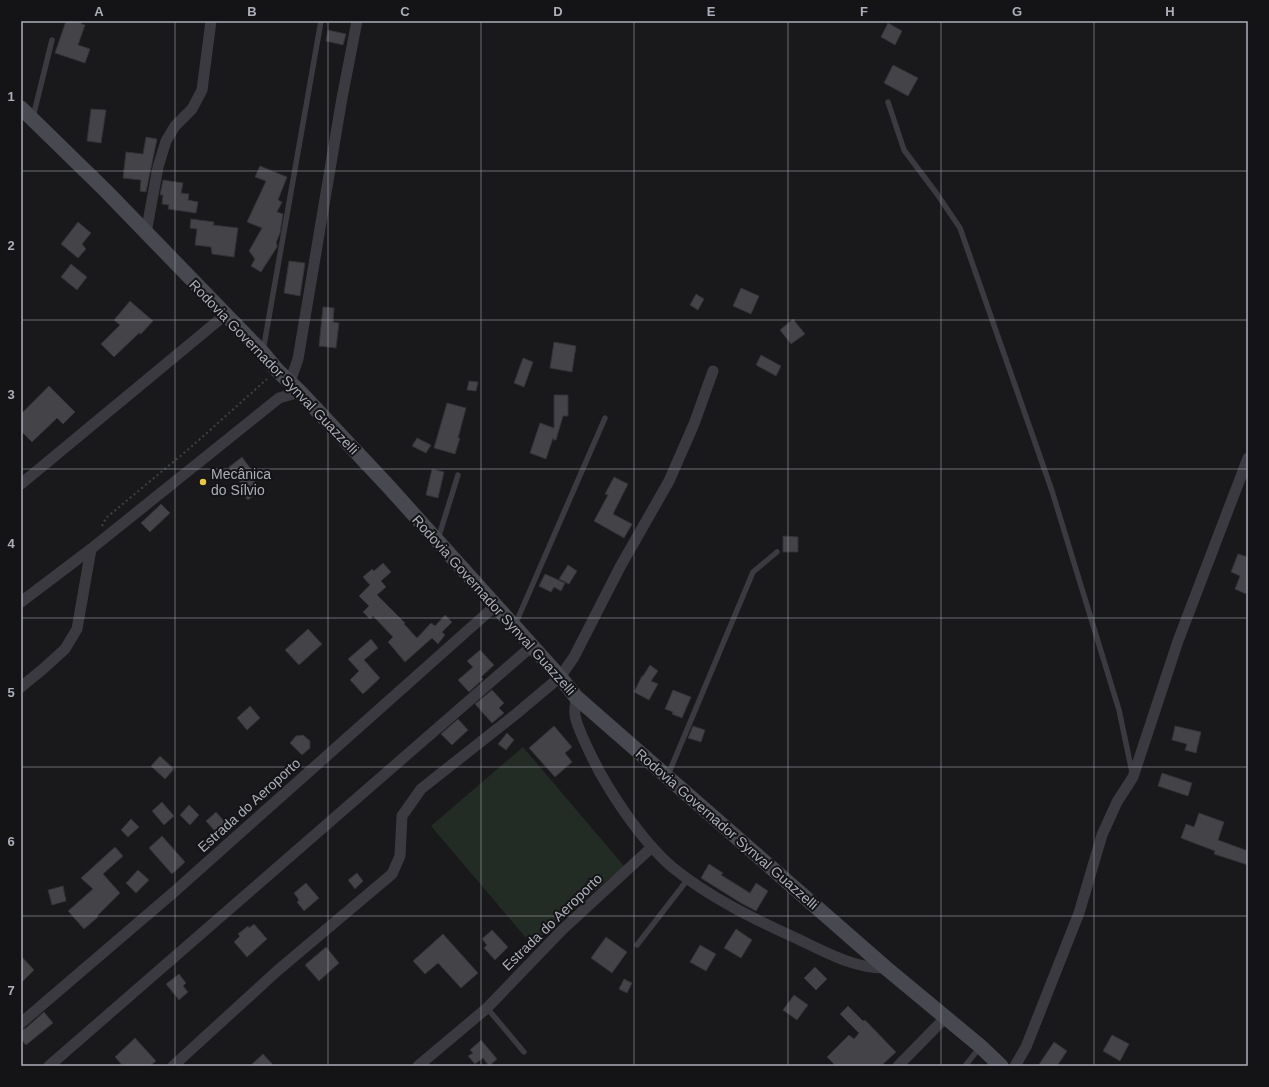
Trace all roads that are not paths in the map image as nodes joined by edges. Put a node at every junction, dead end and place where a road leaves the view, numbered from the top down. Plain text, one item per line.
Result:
1 (211, 21) edge
2 (321, 21) edge
3 (357, 21) edge
4 (52, 40) dead end
5 (888, 102) dead end
6 (21, 108) edge
7 (32, 119) junction
8 (146, 233) junction
9 (226, 315) junction
10 (263, 353) junction
11 (713, 371) dead end
12 (295, 387) junction
13 (605, 418) dead end
14 (1248, 458) edge
15 (458, 475) dead end
16 (21, 484) edge
17 (438, 542) junction
18 (91, 549) junction
19 (777, 552) dead end
20 (21, 602) edge
21 (495, 606) junction
22 (514, 627) junction
23 (532, 646) junction
24 (560, 677) junction
25 (21, 687) edge
26 (576, 697) junction
27 (667, 777) junction
28 (1133, 777) junction
29 (652, 847) junction
30 (688, 879) junction
31 (637, 945) dead end
32 (886, 968) junction
33 (488, 1008) junction
34 (946, 1018) junction
35 (21, 1023) edge
36 (980, 1046) junction
37 (524, 1052) dead end
38 (50, 1066) edge
39 (173, 1066) edge
40 (418, 1066) edge
41 (898, 1066) edge
42 (966, 1066) edge
43 (1001, 1066) edge
44 (1015, 1066) edge

1 - 8 street
2 - 10 lane
3 - 12 street
4 - 7 lane
5 - 28 lane
6 - 7 main road, Rodovia Governador Synval Guazzelli
7 - 8 main road, Rodovia Governador Synval Guazzelli
8 - 9 main road, Rodovia Governador Synval Guazzelli
9 - 10 main road, Rodovia Governador Synval Guazzelli
9 - 16 street
10 - 12 main road, Rodovia Governador Synval Guazzelli
11 - 24 street
12 - 17 main road, Rodovia Governador Synval Guazzelli
12 - 18 street
13 - 22 lane
14 - 28 street
15 - 17 lane
17 - 21 main road, Rodovia Governador Synval Guazzelli
18 - 20 street
18 - 25 street
19 - 27 lane
21 - 22 main road, Rodovia Governador Synval Guazzelli
21 - 35 street, Estrada do Aeroporto
22 - 23 main road, Rodovia Governador Synval Guazzelli
23 - 24 main road, Rodovia Governador Synval Guazzelli
23 - 38 street
24 - 26 main road, Rodovia Governador Synval Guazzelli
24 - 39 street
26 - 27 main road, Rodovia Governador Synval Guazzelli
26 - 29 street
27 - 32 main road, Rodovia Governador Synval Guazzelli
28 - 44 street
29 - 30 street
29 - 33 street, Estrada do Aeroporto
30 - 31 lane
30 - 32 street
32 - 34 main road, Rodovia Governador Synval Guazzelli
33 - 37 lane
33 - 40 street, Estrada do Aeroporto
34 - 36 main road, Rodovia Governador Synval Guazzelli
34 - 41 street
36 - 42 lane
36 - 43 main road, Rodovia Governador Synval Guazzelli

